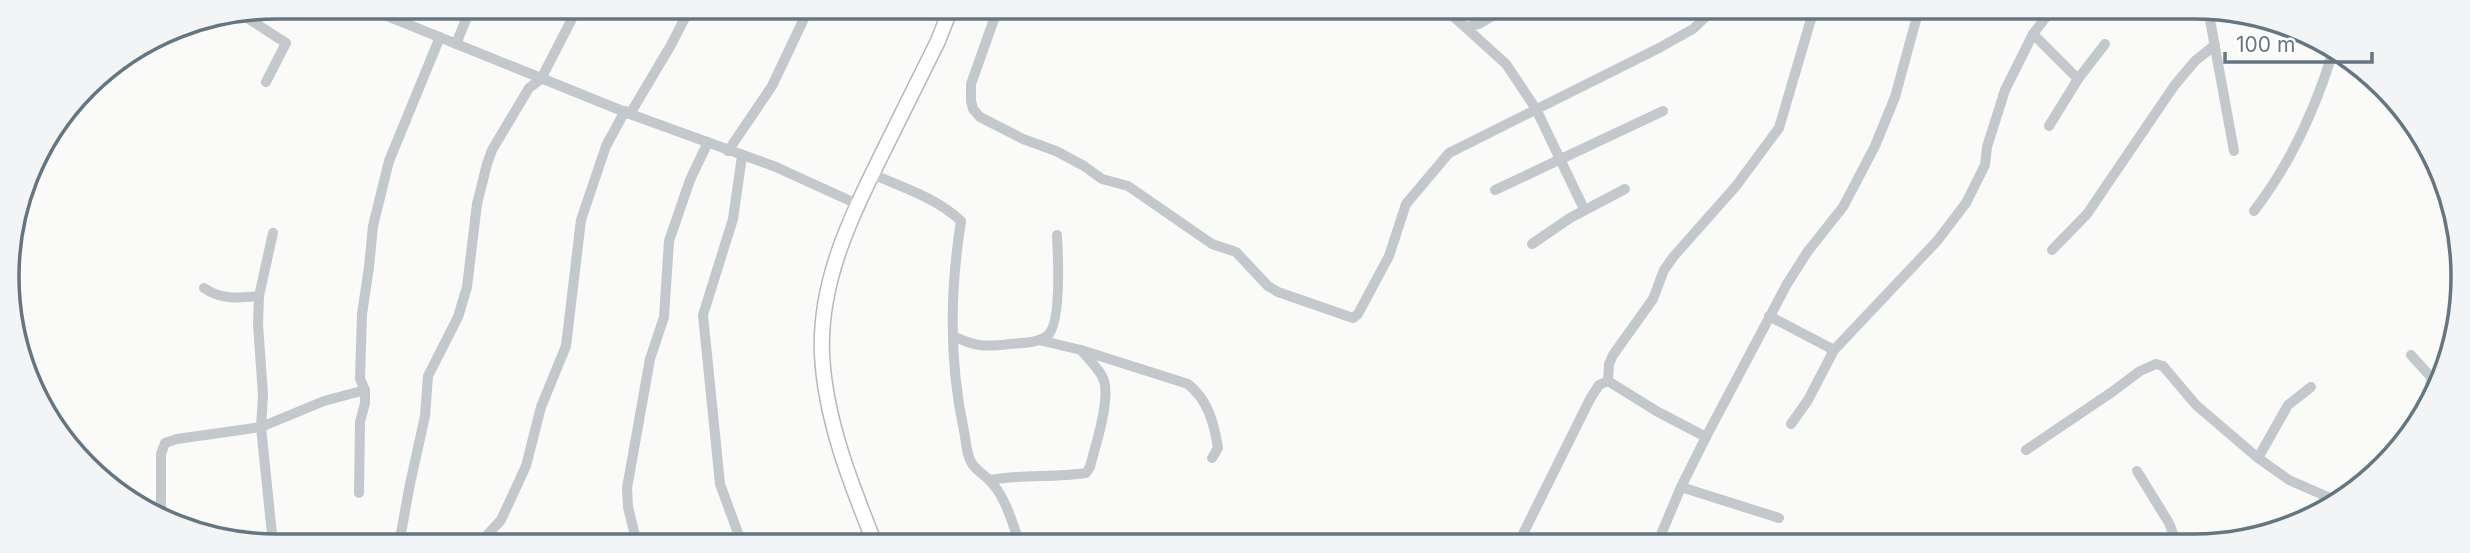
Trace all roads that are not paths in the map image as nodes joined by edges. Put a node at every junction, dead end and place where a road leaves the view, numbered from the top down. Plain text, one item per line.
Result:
1 (395, 19) edge
2 (466, 19) edge
3 (572, 19) edge
4 (684, 19) edge
5 (804, 19) edge
6 (947, 19) edge
7 (994, 19) edge
8 (1457, 19) edge
9 (1488, 19) edge
10 (1704, 19) edge
11 (1811, 19) edge
12 (1916, 19) edge
13 (2045, 19) edge
14 (252, 20) edge
15 (2210, 20) edge
16 (1466, 27) junction
17 (2034, 34) junction
18 (440, 37) junction
19 (456, 44) junction
20 (2105, 44) dead end
21 (2215, 45) junction
22 (2330, 59) edge
23 (541, 79) junction
24 (2078, 79) junction
25 (266, 82) dead end
26 (1536, 109) junction
27 (1663, 111) dead end
28 (627, 113) junction
29 (2049, 127) dead end
30 (708, 142) junction
31 (728, 151) junction
32 (2234, 151) dead end
33 (742, 156) junction
34 (1558, 159) junction
35 (872, 174) junction
36 (1625, 189) dead end
37 (1494, 190) dead end
38 (857, 204) junction
39 (1584, 209) junction
40 (2254, 211) dead end
41 (273, 233) dead end
42 (1057, 235) dead end
43 (1532, 244) dead end
44 (2052, 250) dead end
45 (204, 288) dead end
46 (259, 296) junction
47 (1769, 316) junction
48 (953, 336) junction
49 (1039, 340) junction
50 (1081, 350) junction
51 (1834, 350) junction
52 (2411, 355) dead end
53 (2430, 376) edge
54 (1608, 381) junction
55 (2311, 387) dead end
56 (365, 390) junction
57 (1791, 425) dead end
58 (261, 427) junction
59 (1706, 437) junction
60 (2026, 450) dead end
61 (1212, 458) dead end
62 (2258, 458) junction
63 (2137, 471) dead end
64 (990, 480) junction
65 (1681, 487) junction
66 (359, 493) dead end
67 (2326, 496) edge
68 (161, 506) edge
69 (1779, 519) dead end
70 (272, 534) edge
71 (401, 534) edge
72 (488, 534) edge
73 (635, 534) edge
74 (738, 534) edge
75 (871, 534) edge
76 (1016, 534) edge
77 (1523, 534) edge
78 (1661, 534) edge
79 (2173, 534) edge

1 - 18 street
2 - 19 street
3 - 23 street
4 - 28 street
5 - 31 street
6 - 35 street
7 - 26 street
8 - 16 street
9 - 16 street
10 - 26 street
11 - 54 street
12 - 47 street
13 - 17 street
14 - 25 street
15 - 21 street
16 - 26 street
17 - 24 street
17 - 51 street
18 - 19 street
18 - 56 street
19 - 23 street
20 - 24 street
21 - 32 street
21 - 44 street
22 - 40 street
23 - 28 street
23 - 71 street
24 - 29 street
26 - 34 street
27 - 34 street
28 - 30 street
28 - 72 street
30 - 31 street
30 - 73 street
31 - 33 street
33 - 38 street
33 - 74 street
34 - 37 street
34 - 39 street
35 - 38 street
35 - 48 street
36 - 39 street
38 - 75 street
39 - 43 street
41 - 46 street
42 - 49 street
45 - 46 street
46 - 58 street
47 - 51 street
47 - 59 street
48 - 49 street
48 - 64 street
49 - 50 street
50 - 61 street
50 - 64 street
51 - 57 street
52 - 53 street
54 - 59 street
54 - 77 street
55 - 62 street
56 - 58 street
56 - 66 street
58 - 68 street
58 - 70 street
59 - 65 street
60 - 62 street
62 - 67 street
63 - 79 street
64 - 76 street
65 - 69 street
65 - 78 street

